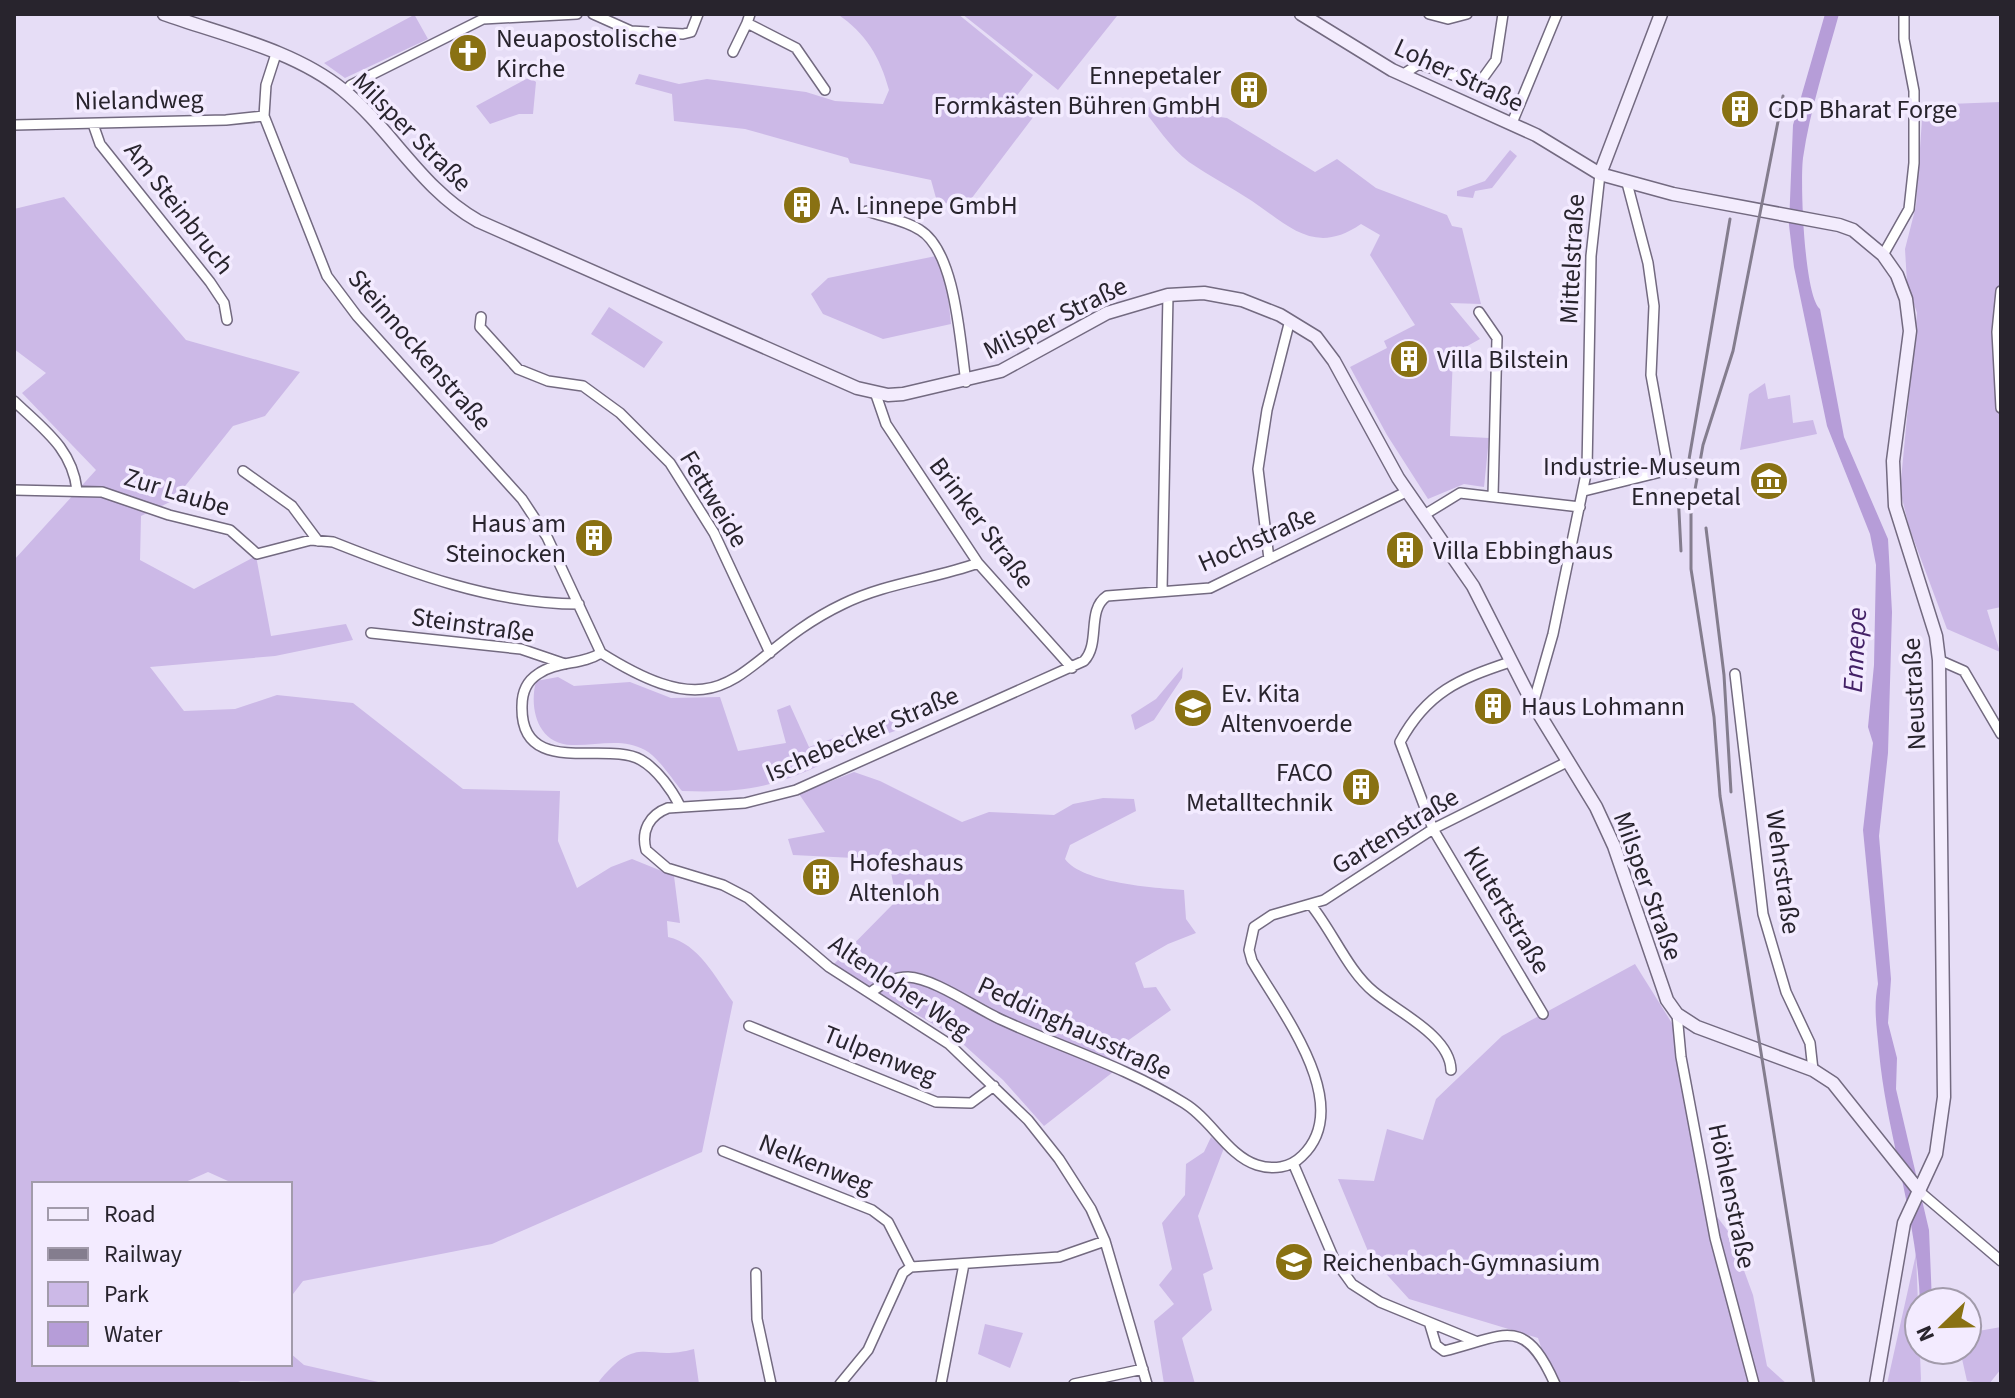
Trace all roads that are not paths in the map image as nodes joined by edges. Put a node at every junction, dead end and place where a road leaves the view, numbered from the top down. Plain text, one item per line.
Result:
1 (164, 14) edge
2 (577, 14) edge
3 (593, 14) edge
4 (698, 14) edge
5 (1301, 14) edge
6 (1467, 14) edge
7 (1503, 14) edge
8 (1557, 14) edge
9 (1661, 14) edge
10 (1904, 14) edge
11 (1435, 15) edge
12 (483, 16) edge
13 (748, 19) edge
14 (733, 52) dead end
15 (276, 54) junction
16 (1402, 75) junction
17 (825, 90) dead end
18 (345, 92) junction
19 (264, 116) junction
20 (1512, 123) junction
21 (93, 124) junction
22 (14, 125) edge
23 (1600, 174) junction
24 (1627, 183) junction
25 (867, 211) dead end
26 (1883, 255) junction
27 (2001, 291) edge
28 (1168, 295) junction
29 (1479, 312) dead end
30 (481, 317) dead end
31 (227, 320) dead end
32 (1290, 320) junction
33 (966, 382) junction
34 (875, 392) junction
35 (14, 401) edge
36 (2001, 408) edge
37 (243, 471) dead end
38 (14, 490) edge
39 (77, 490) junction
40 (1408, 491) junction
41 (1584, 491) junction
42 (1493, 496) junction
43 (1580, 507) junction
44 (1424, 515) junction
45 (318, 541) junction
46 (1269, 559) junction
47 (978, 563) junction
48 (1162, 591) junction
49 (579, 604) junction
50 (371, 633) dead end
51 (601, 653) junction
52 (770, 653) junction
53 (1939, 660) junction
54 (1510, 662) junction
55 (568, 666) junction
56 (1072, 668) junction
57 (1735, 674) dead end
58 (1533, 704) junction
59 (2001, 734) edge
60 (1569, 761) junction
61 (680, 806) junction
62 (1433, 829) junction
63 (646, 850) joint
64 (1311, 905) junction
65 (870, 993) junction
66 (1543, 1014) dead end
67 (1677, 1014) junction
68 (749, 1026) dead end
69 (1451, 1070) dead end
70 (1813, 1070) junction
71 (994, 1086) junction
72 (723, 1151) dead end
73 (1293, 1163) junction
74 (1920, 1192) junction
75 (1105, 1241) junction
76 (2001, 1261) edge
77 (964, 1264) junction
78 (911, 1267) junction
79 (756, 1273) dead end
80 (1430, 1325) junction
81 (1475, 1341) junction
82 (1143, 1369) junction
83 (1109, 1380) edge
84 (771, 1384) edge
85 (840, 1384) edge
86 (941, 1384) edge
87 (1074, 1384) edge
88 (1147, 1384) edge
89 (1555, 1384) edge
90 (1754, 1384) edge
91 (1876, 1384) edge

1 - 15 street, Milsper Straße
2 - 12 street
3 - 4 street
5 - 16 street, Loher Straße
6 - 11 street
7 - 16 street
8 - 20 street
9 - 23 street, Mittelstraße
10 - 26 street
12 - 18 street
13 - 14 street
13 - 17 street
15 - 18 street, Milsper Straße
15 - 19 street, Steinnockenstraße
16 - 20 street, Loher Straße
18 - 34 street, Milsper Straße
19 - 21 street, Nielandweg
19 - 49 street, Steinnockenstraße
20 - 23 street, Loher Straße
21 - 22 street, Nielandweg
21 - 31 street, Am Steinbruch
23 - 24 street, Neustraße
23 - 41 street, Mittelstraße
24 - 26 street, Neustraße
24 - 41 street
25 - 33 street
26 - 53 street, Neustraße
27 - 36 street
28 - 32 street, Milsper Straße
28 - 33 street, Milsper Straße
28 - 48 street
29 - 42 street
30 - 52 street, Fettweide
32 - 40 street, Milsper Straße
32 - 46 street
33 - 34 street, Milsper Straße
34 - 47 street, Brinker Straße
35 - 39 street
37 - 45 street, Zur Laube
38 - 39 street, Zur Laube
39 - 45 street, Zur Laube
40 - 44 street, Milsper Straße
40 - 46 street, Hochstraße
41 - 43 street, Mittelstraße
42 - 43 street
42 - 44 street
43 - 58 street, Mittelstraße
44 - 54 street, Milsper Straße
45 - 49 street, Zur Laube
46 - 48 street, Hochstraße
47 - 52 street
47 - 56 street, Brinker Straße
48 - 56 street, Hochstraße
49 - 51 street, Steinnockenstraße
50 - 55 street, Steinstraße
51 - 52 street
51 - 55 street
53 - 59 street
53 - 74 street, Neustraße
54 - 58 street, Milsper Straße
54 - 62 street, Klutertstraße
55 - 61 street
56 - 61 street, Ischebecker Straße
57 - 70 street, Wehrstraße
58 - 60 street, Milsper Straße
60 - 62 street, Gartenstraße
60 - 67 street, Milsper Straße
61 - 63 street, Ischebecker Straße
62 - 64 street, Gartenstraße
62 - 66 street, Klutertstraße
63 - 65 street, Altenloher Weg
64 - 69 street
64 - 73 street, Gartenstraße
65 - 71 street, Altenloher Weg
65 - 73 street, Peddinghausstraße
67 - 70 street
67 - 90 street, Höhlenstraße
68 - 71 street, Tulpenweg
70 - 74 street
71 - 75 street, Altenloher Weg
72 - 78 street, Nelkenweg
73 - 80 street
74 - 76 street
74 - 91 street, Neustraße
75 - 77 street
75 - 82 street, Altenloher Weg
77 - 78 street
77 - 86 street
78 - 85 street
79 - 84 street
80 - 81 street
80 - 81 street
81 - 89 street
82 - 83 street
82 - 88 street, Altenloher Weg
83 - 87 street

